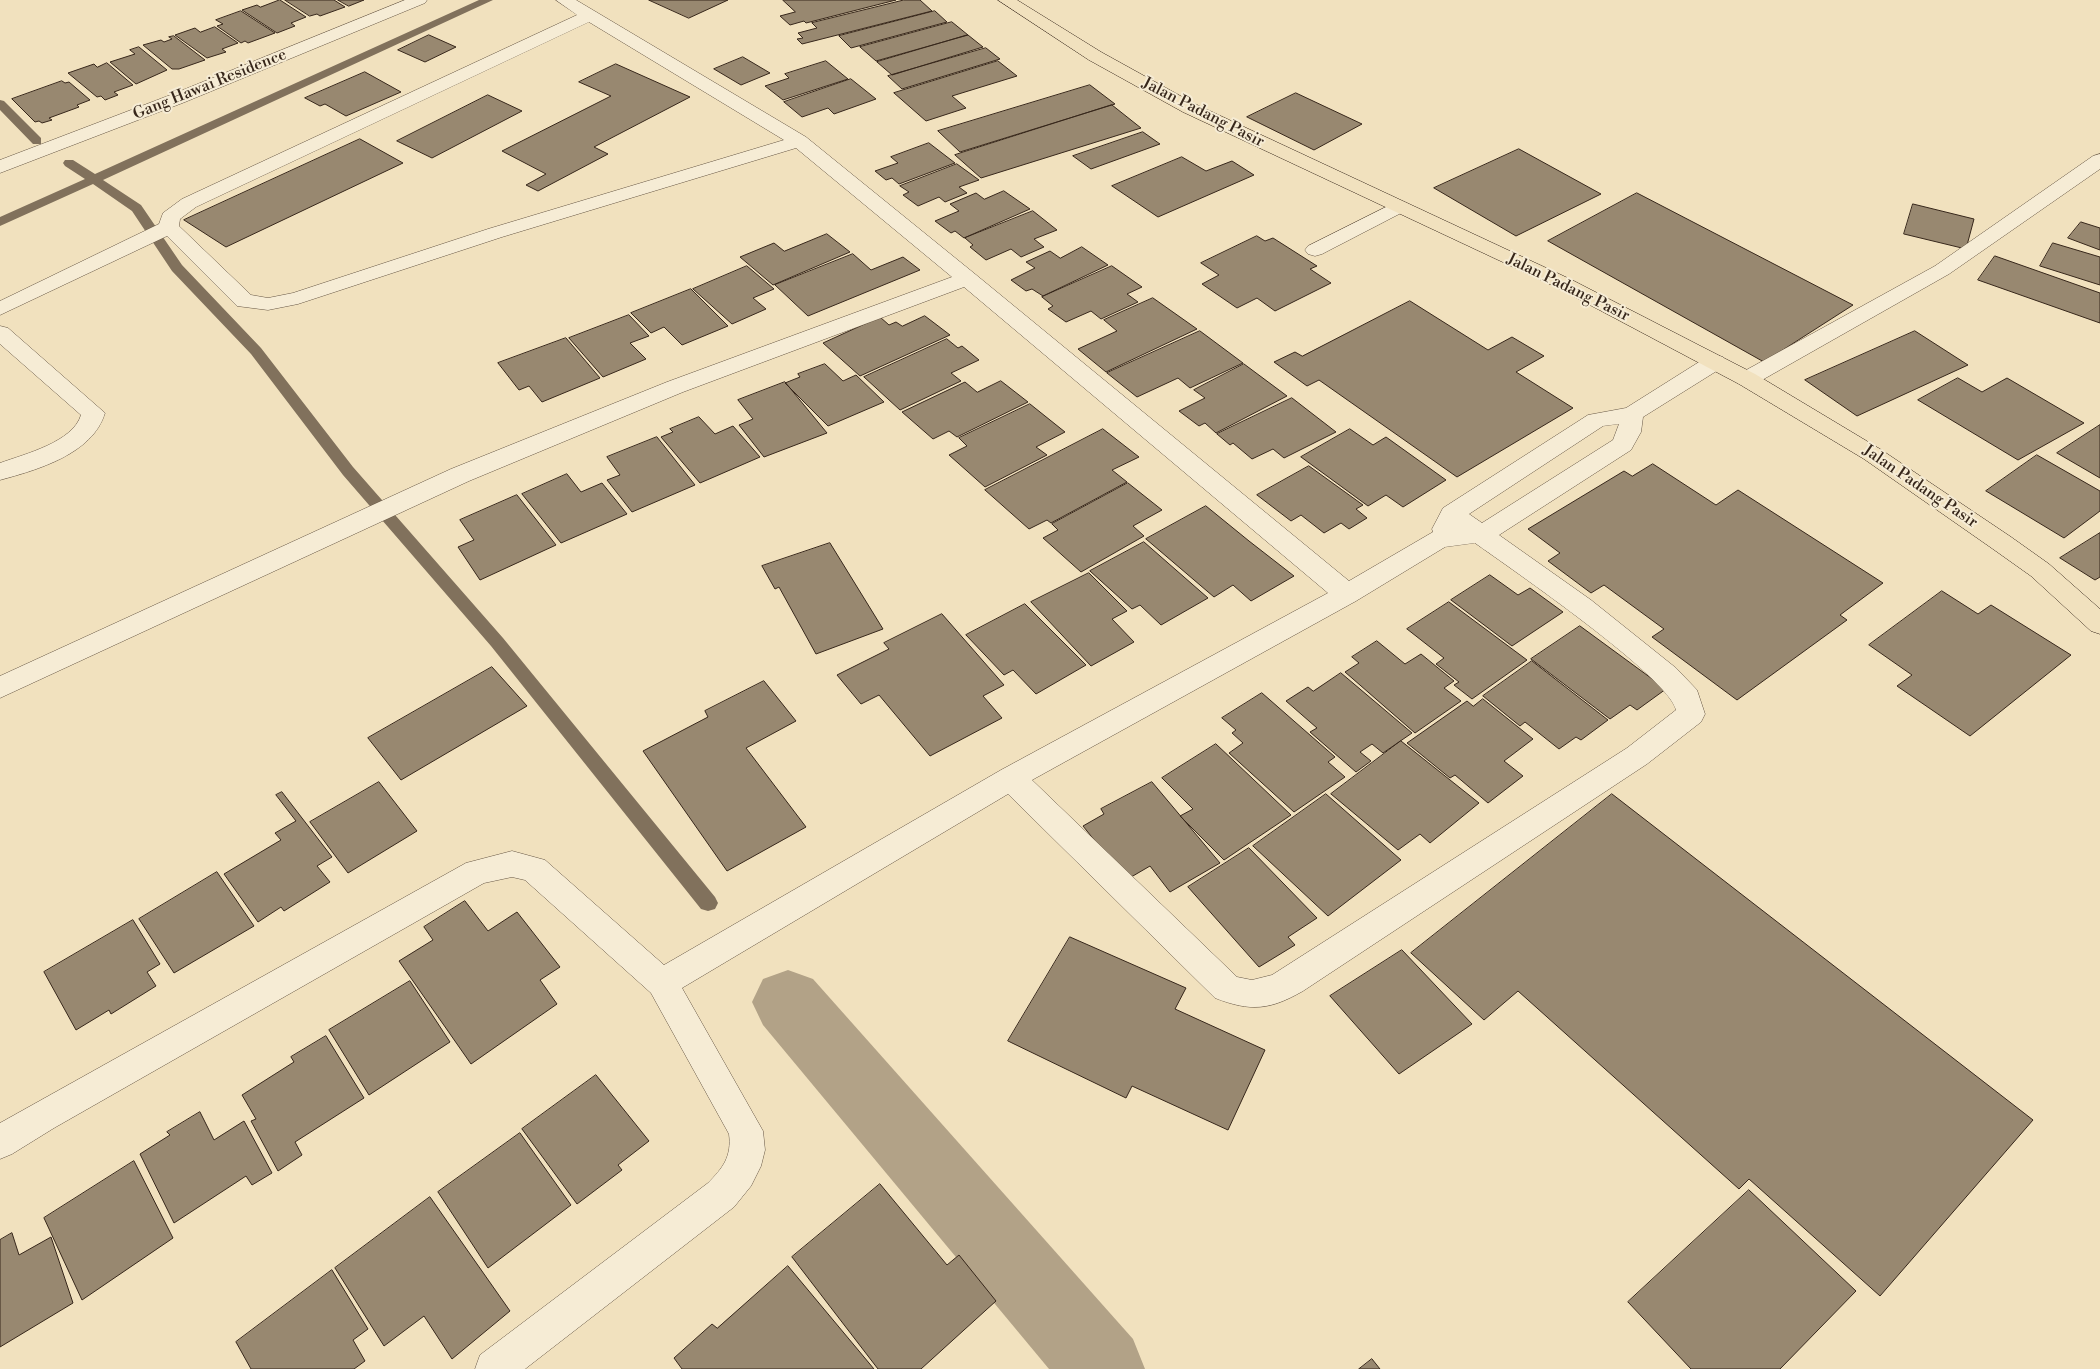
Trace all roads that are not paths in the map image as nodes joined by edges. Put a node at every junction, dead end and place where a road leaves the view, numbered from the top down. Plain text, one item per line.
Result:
1 (418, 0) edge
2 (564, 0) edge
3 (1006, 0) edge
4 (588, 16) junction
5 (799, 141) junction
6 (2100, 160) edge
7 (0, 167) edge
8 (1398, 207) junction
9 (164, 229) junction
10 (1314, 250) dead end
11 (968, 278) junction
12 (0, 309) edge
13 (0, 333) edge
14 (1715, 362) junction
15 (1747, 379) junction
16 (1632, 414) junction
17 (0, 472) edge
18 (1452, 514) junction
19 (1478, 534) junction
20 (1438, 539) junction
21 (1347, 594) junction
22 (2100, 624) edge
23 (0, 688) edge
24 (1011, 778) junction
25 (662, 983) junction
26 (0, 1142) edge
27 (494, 1369) edge

1 - 7 street, Gang Hawai Residence
2 - 4 street
3 - 8 highway, Jalan Padang Pasir
4 - 5 street
4 - 9 street
5 - 9 street
5 - 11 street
6 - 15 street
8 - 10 street
8 - 14 highway, Jalan Padang Pasir
9 - 12 street
11 - 21 street
11 - 23 street
13 - 17 street
14 - 15 highway, Jalan Padang Pasir
14 - 16 street
15 - 22 highway, Jalan Padang Pasir
16 - 18 street
16 - 19 street
18 - 19 street
18 - 20 street
19 - 20 street
19 - 24 street
20 - 21 street
21 - 24 street
24 - 25 street
25 - 26 street
25 - 27 street

